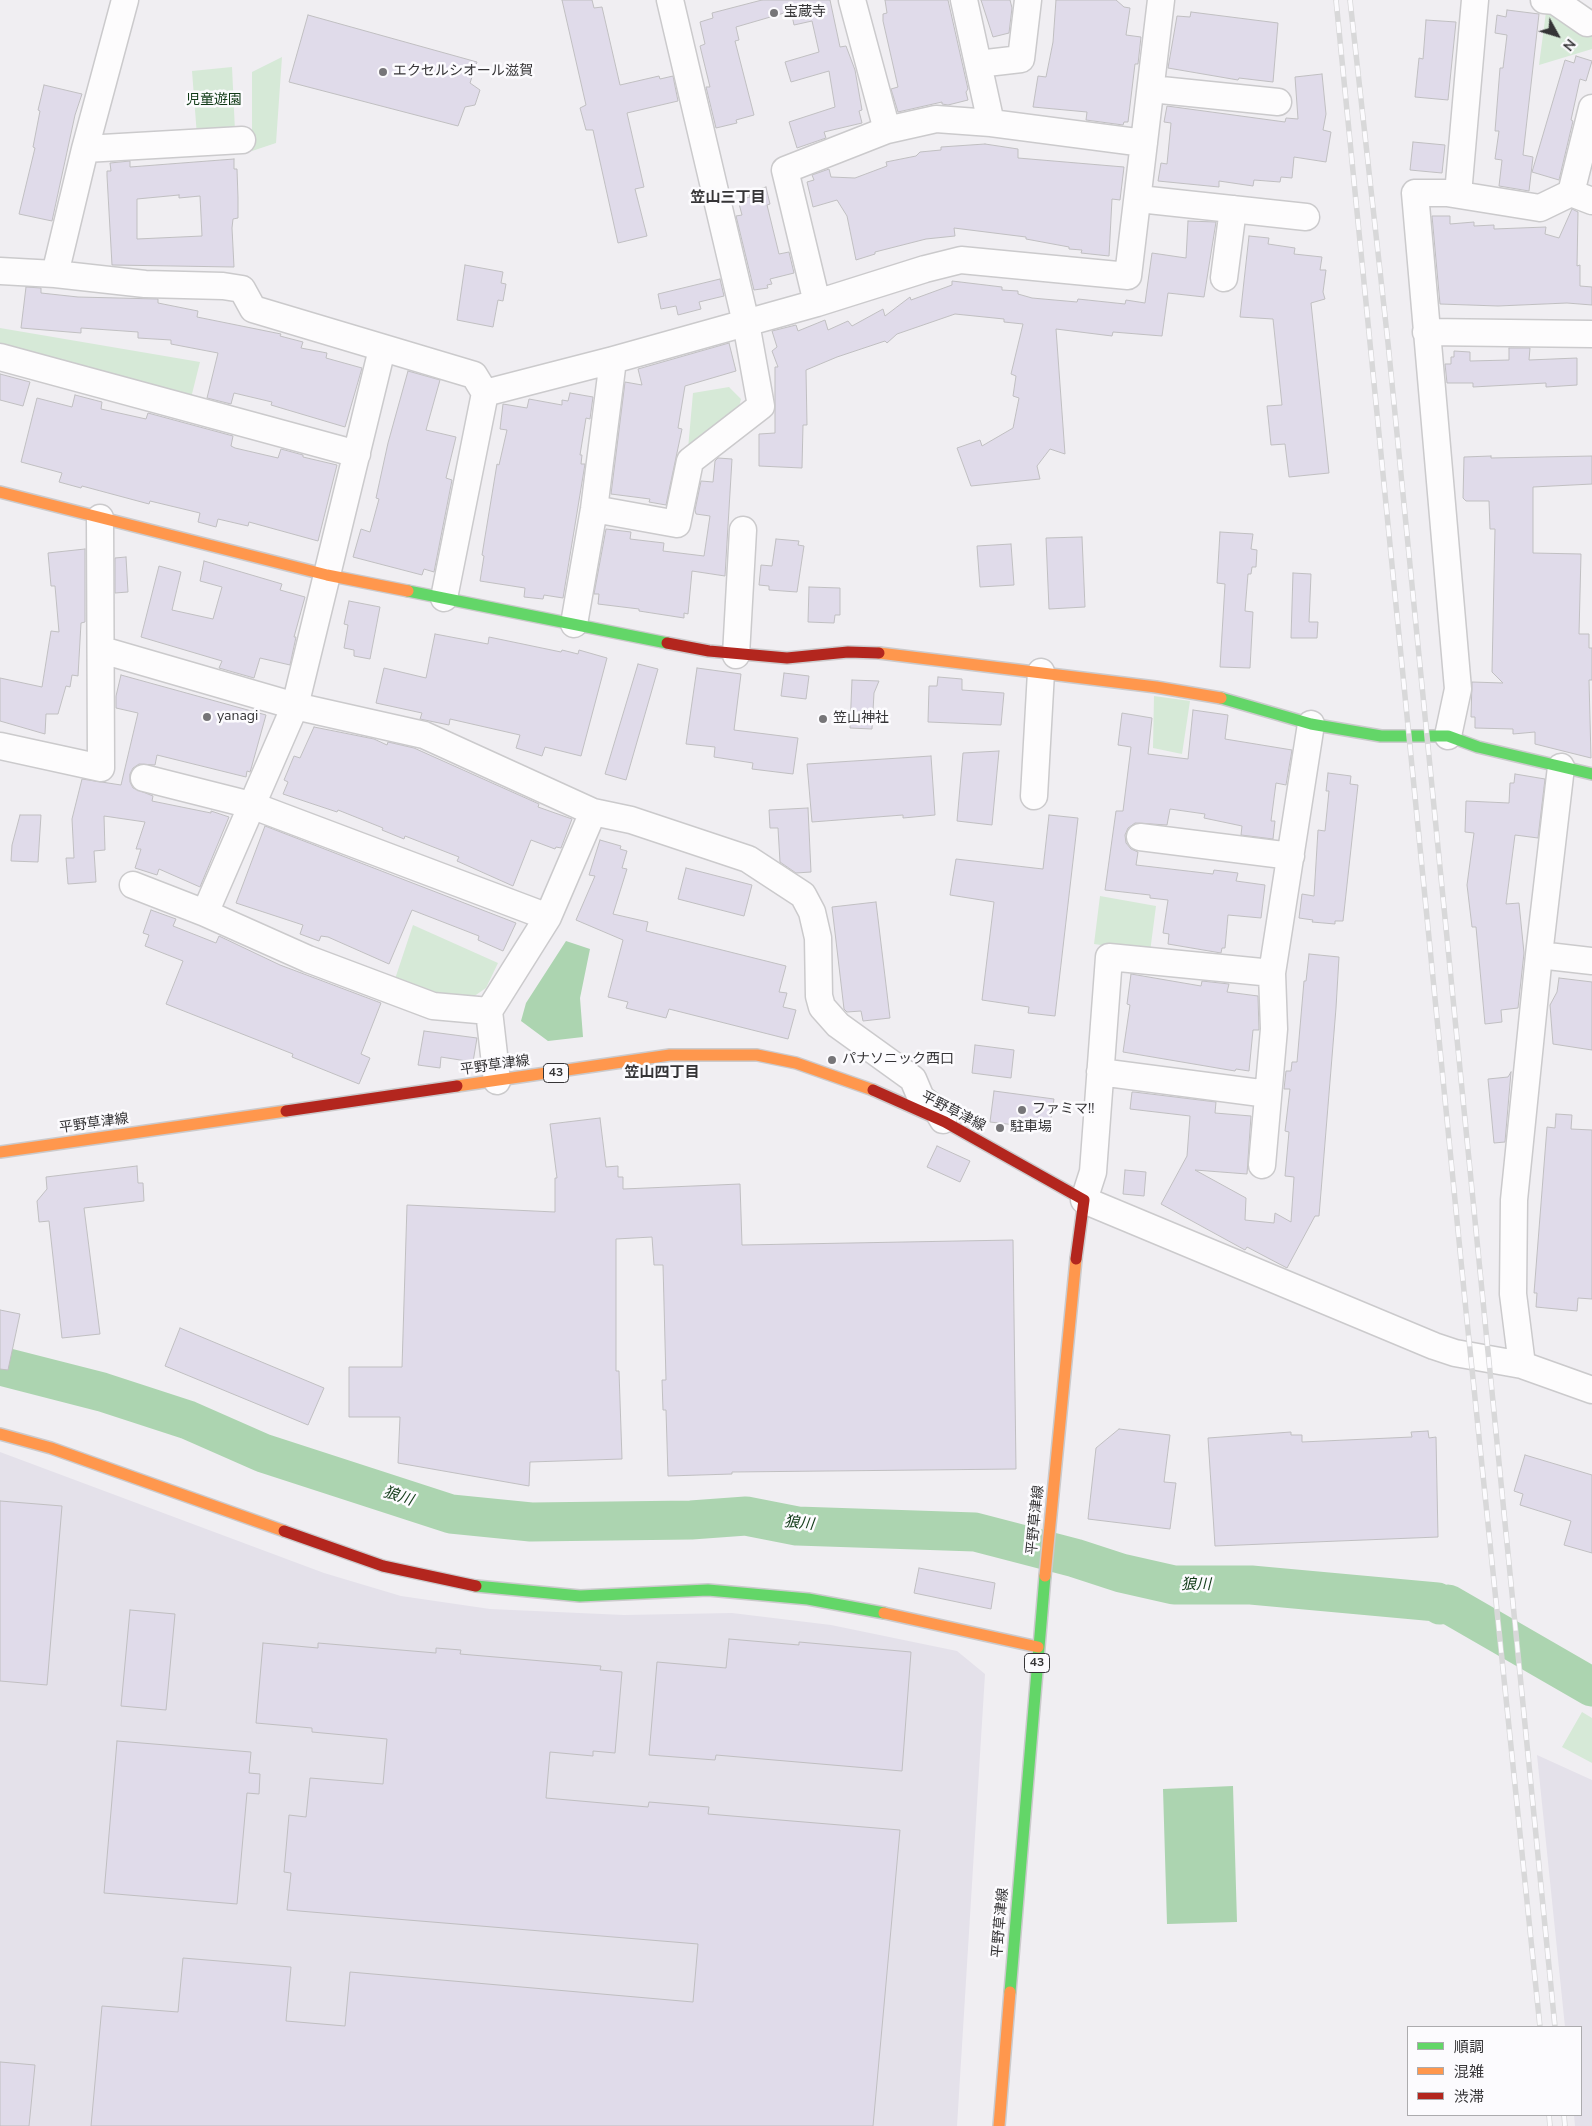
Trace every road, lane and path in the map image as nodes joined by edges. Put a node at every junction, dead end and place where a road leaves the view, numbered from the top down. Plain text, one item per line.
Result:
1 (125, 0) edge
2 (670, 0) edge
3 (852, 0) edge
4 (964, 0) edge
5 (1028, 0) edge
6 (1161, 0) edge
7 (1475, 0) edge
8 (1544, 0) edge
9 (1587, 22) dead end
10 (978, 64) junction
11 (1152, 89) junction
12 (1278, 102) dead end
13 (1592, 108) edge
14 (991, 123) junction
15 (886, 130) junction
16 (242, 140) dead end
17 (1144, 143) junction
18 (85, 149) junction
19 (1458, 194) junction
20 (1582, 197) edge
21 (1139, 199) junction
22 (1233, 209) junction
23 (1306, 217) dead end
24 (0, 271) edge
25 (56, 274) junction
26 (1224, 278) dead end
27 (816, 303) junction
28 (746, 323) junction
29 (1426, 332) junction
30 (1592, 334) edge
31 (382, 349) junction
32 (0, 357) edge
33 (613, 360) junction
34 (485, 392) junction
35 (357, 454) junction
36 (0, 492) edge
37 (594, 509) junction
38 (100, 518) junction
39 (743, 530) dead end
40 (327, 575) junction
41 (444, 598) junction
42 (574, 624) junction
43 (102, 650) junction
44 (736, 655) junction
45 (1041, 672) junction
46 (295, 706) junction
47 (1312, 724) junction
48 (1448, 736) junction
49 (0, 746) edge
50 (1561, 766) junction
51 (1592, 774) edge
52 (144, 778) dead end
53 (1034, 796) dead end
54 (251, 805) junction
55 (593, 812) junction
56 (1140, 837) dead end
57 (1291, 856) junction
58 (133, 885) dead end
59 (205, 913) junction
60 (548, 916) junction
61 (1539, 955) junction
62 (1592, 961) edge
63 (1272, 973) junction
64 (489, 1011) junction
65 (1100, 1072) junction
66 (497, 1081) junction
67 (1268, 1094) junction
68 (945, 1122) junction
69 (0, 1152) edge
70 (1262, 1165) dead end
71 (1084, 1200) junction
72 (1522, 1365) junction
73 (1592, 1390) edge
74 (0, 1434) edge
75 (1038, 1648) junction
76 (999, 2126) edge

1 - 18 street
2 - 28 street
3 - 15 street
4 - 10 street
5 - 10 street
6 - 11 street
7 - 19 street
8 - 9 street
10 - 14 street
11 - 12 street
11 - 17 street
13 - 20 street
14 - 15 street
14 - 17 street
15 - 27 street
16 - 18 street
17 - 21 street
18 - 25 street
19 - 20 street
19 - 29 street
21 - 22 street
21 - 27 street
22 - 23 street
22 - 26 street
24 - 25 street
25 - 31 street
27 - 28 street
28 - 33 street
28 - 37 street
29 - 30 street
29 - 48 street
31 - 34 street
31 - 35 street
32 - 35 street
33 - 34 street
33 - 37 street
34 - 41 street
35 - 40 street
36 - 38 street
37 - 42 street
38 - 40 street
38 - 43 street
39 - 44 street
40 - 41 street
40 - 46 street
41 - 42 street
42 - 44 street
43 - 46 street
43 - 49 street
44 - 45 street
45 - 47 street
45 - 53 street
46 - 54 street
46 - 55 street
47 - 48 street
47 - 57 street
48 - 50 street
50 - 51 street
50 - 61 street
52 - 54 street
54 - 59 street
54 - 60 street
55 - 60 street
55 - 68 street
56 - 57 street
57 - 63 street
58 - 59 street
59 - 64 street
60 - 64 street
61 - 62 street
61 - 72 street
63 - 65 street
63 - 67 street
64 - 66 street
65 - 67 street
65 - 71 street
66 - 68 street, 平野草津線 / 43
66 - 69 street, 平野草津線 / 43
67 - 70 street
68 - 71 street, 平野草津線 / 43
71 - 72 street
71 - 75 street, 平野草津線 / 43
72 - 73 street
74 - 75 street
75 - 76 street, 平野草津線 / 43

